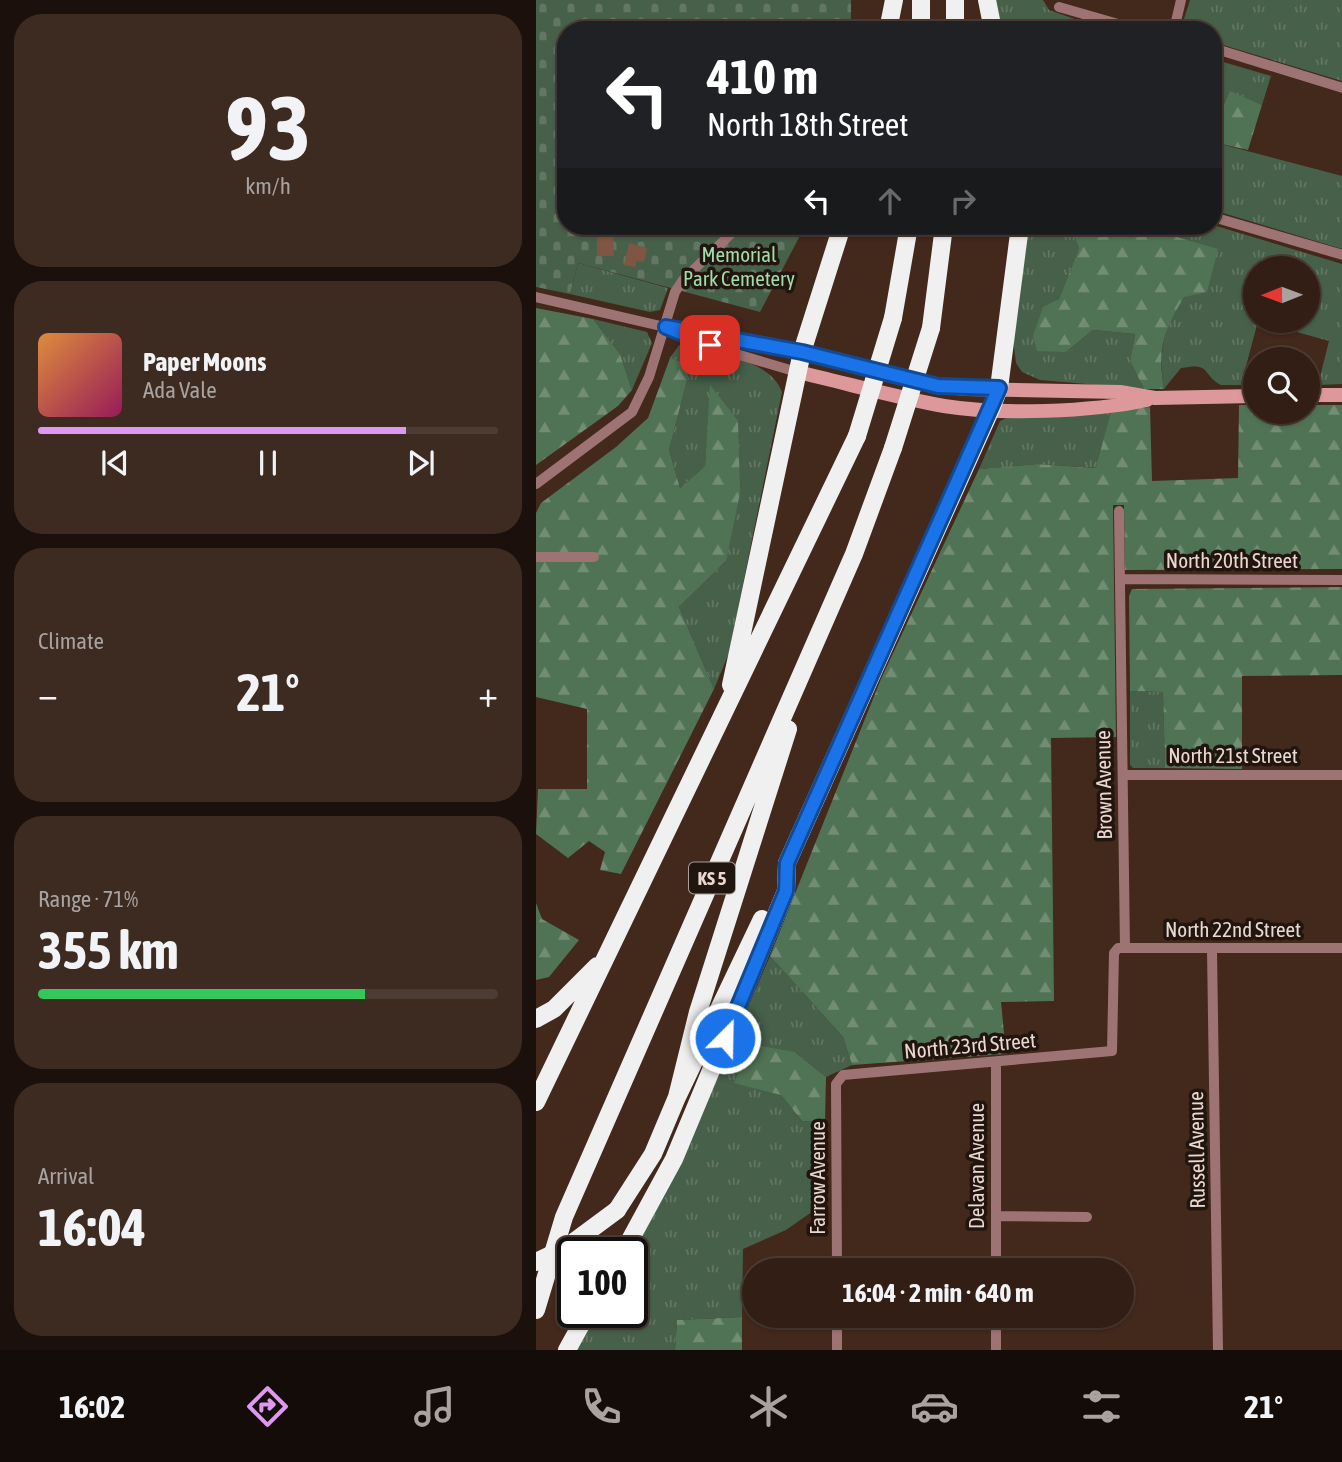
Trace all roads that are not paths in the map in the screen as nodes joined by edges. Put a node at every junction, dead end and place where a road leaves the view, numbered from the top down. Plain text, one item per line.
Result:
1 (894, 0) edge
2 (921, 0) edge
3 (955, 0) edge
4 (987, 0) edge
5 (1181, 0) edge
6 (1059, 7) dead end
7 (890, 21) edge
8 (921, 21) edge
9 (955, 21) edge
10 (991, 21) edge
11 (1108, 21) edge
12 (1176, 21) edge
13 (1222, 51) edge
14 (1343, 88) edge
15 (1222, 220) edge
16 (730, 235) edge
17 (839, 235) edge
18 (907, 235) edge
19 (943, 235) edge
20 (1019, 235) edge
21 (1343, 255) edge
22 (536, 297) edge
23 (666, 327) junction
24 (802, 352) junction
25 (797, 372) junction
26 (999, 388) junction
27 (1320, 395) edge
28 (1343, 395) edge
29 (1243, 396) edge
30 (1155, 398) junction
31 (991, 409) junction
32 (536, 484) edge
33 (1119, 511) dead end
34 (536, 557) edge
35 (594, 557) dead end
36 (1120, 579) junction
37 (1343, 580) edge
38 (817, 638) junction
39 (725, 712) junction
40 (1123, 775) junction
41 (1343, 775) edge
42 (787, 863) junction
43 (1125, 948) junction
44 (1343, 948) edge
45 (1212, 950) junction
46 (607, 956) junction
47 (536, 1019) edge
48 (1112, 1051) joint
49 (996, 1062) junction
50 (836, 1084) joint
51 (677, 1097) junction
52 (536, 1102) edge
53 (996, 1216) junction
54 (1087, 1217) dead end
55 (631, 1237) edge
56 (837, 1258) edge
57 (996, 1258) edge
58 (536, 1262) edge
59 (536, 1310) edge
60 (579, 1328) edge
61 (837, 1328) edge
62 (996, 1328) edge
63 (567, 1350) edge
64 (837, 1350) edge
65 (996, 1350) edge
66 (1218, 1350) edge

1 - 7 highway
2 - 8 highway
3 - 9 highway
4 - 10 highway
5 - 12 street
6 - 11 street
13 - 14 street
15 - 21 street
16 - 23 street
17 - 24 highway
18 - 39 highway, bridge
19 - 38 highway, KS 5, bridge
20 - 26 highway
22 - 23 street
23 - 24 street
23 - 25 street
23 - 32 street
24 - 25 highway
24 - 26 main road
25 - 31 main road
25 - 39 highway
26 - 30 main road
26 - 31 highway
27 - 28 main road
29 - 30 main road
30 - 31 main road
31 - 42 highway
33 - 36 street, Brown Avenue
34 - 35 street
36 - 37 street, North 20th Street
36 - 40 street, Brown Avenue
38 - 51 highway
38 - 59 highway, KS 5
39 - 46 highway
40 - 41 street, North 21st Street
40 - 43 street, Brown Avenue
42 - 51 highway
42 - 55 highway
43 - 45 street, North 22nd Street
43 - 48 street, Brown Avenue
44 - 45 street, North 22nd Street
45 - 66 street, Russell Avenue
46 - 47 highway
46 - 52 highway
48 - 49 street, North 23rd Street
49 - 50 street, North 23rd Street
49 - 53 street, Delavan Avenue
50 - 56 street, Farrow Avenue
51 - 58 highway, bridge
53 - 54 street
53 - 57 street, Delavan Avenue
60 - 63 highway
61 - 64 street
62 - 65 street

